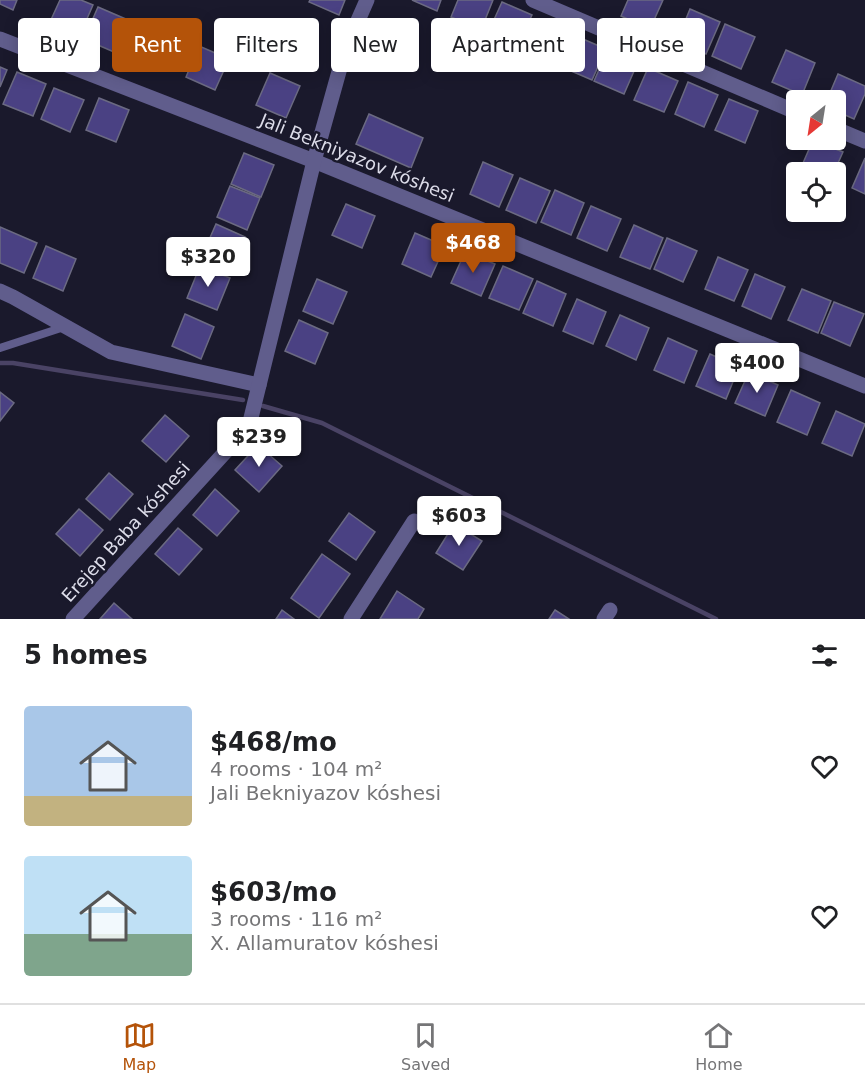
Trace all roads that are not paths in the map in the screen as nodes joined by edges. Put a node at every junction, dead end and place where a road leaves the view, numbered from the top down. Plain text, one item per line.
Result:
1 (367, 0) edge
2 (533, 0) edge
3 (0, 39) edge
4 (786, 108) edge
5 (846, 133) edge
6 (865, 141) edge
7 (314, 161) junction
8 (0, 291) edge
9 (65, 327) junction
10 (0, 348) edge
11 (259, 385) junction
12 (865, 386) edge
13 (414, 521) dead end
14 (73, 619) edge
15 (351, 619) edge

1 - 7 street, Erejep Baba kóshesi
2 - 4 street
3 - 7 street, Jali Bekniyazov kóshesi
5 - 6 street
7 - 11 street, Erejep Baba kóshesi
7 - 12 street, Jali Bekniyazov kóshesi
8 - 9 street
9 - 10 lane
9 - 11 street
11 - 14 street, Erejep Baba kóshesi
13 - 15 street

